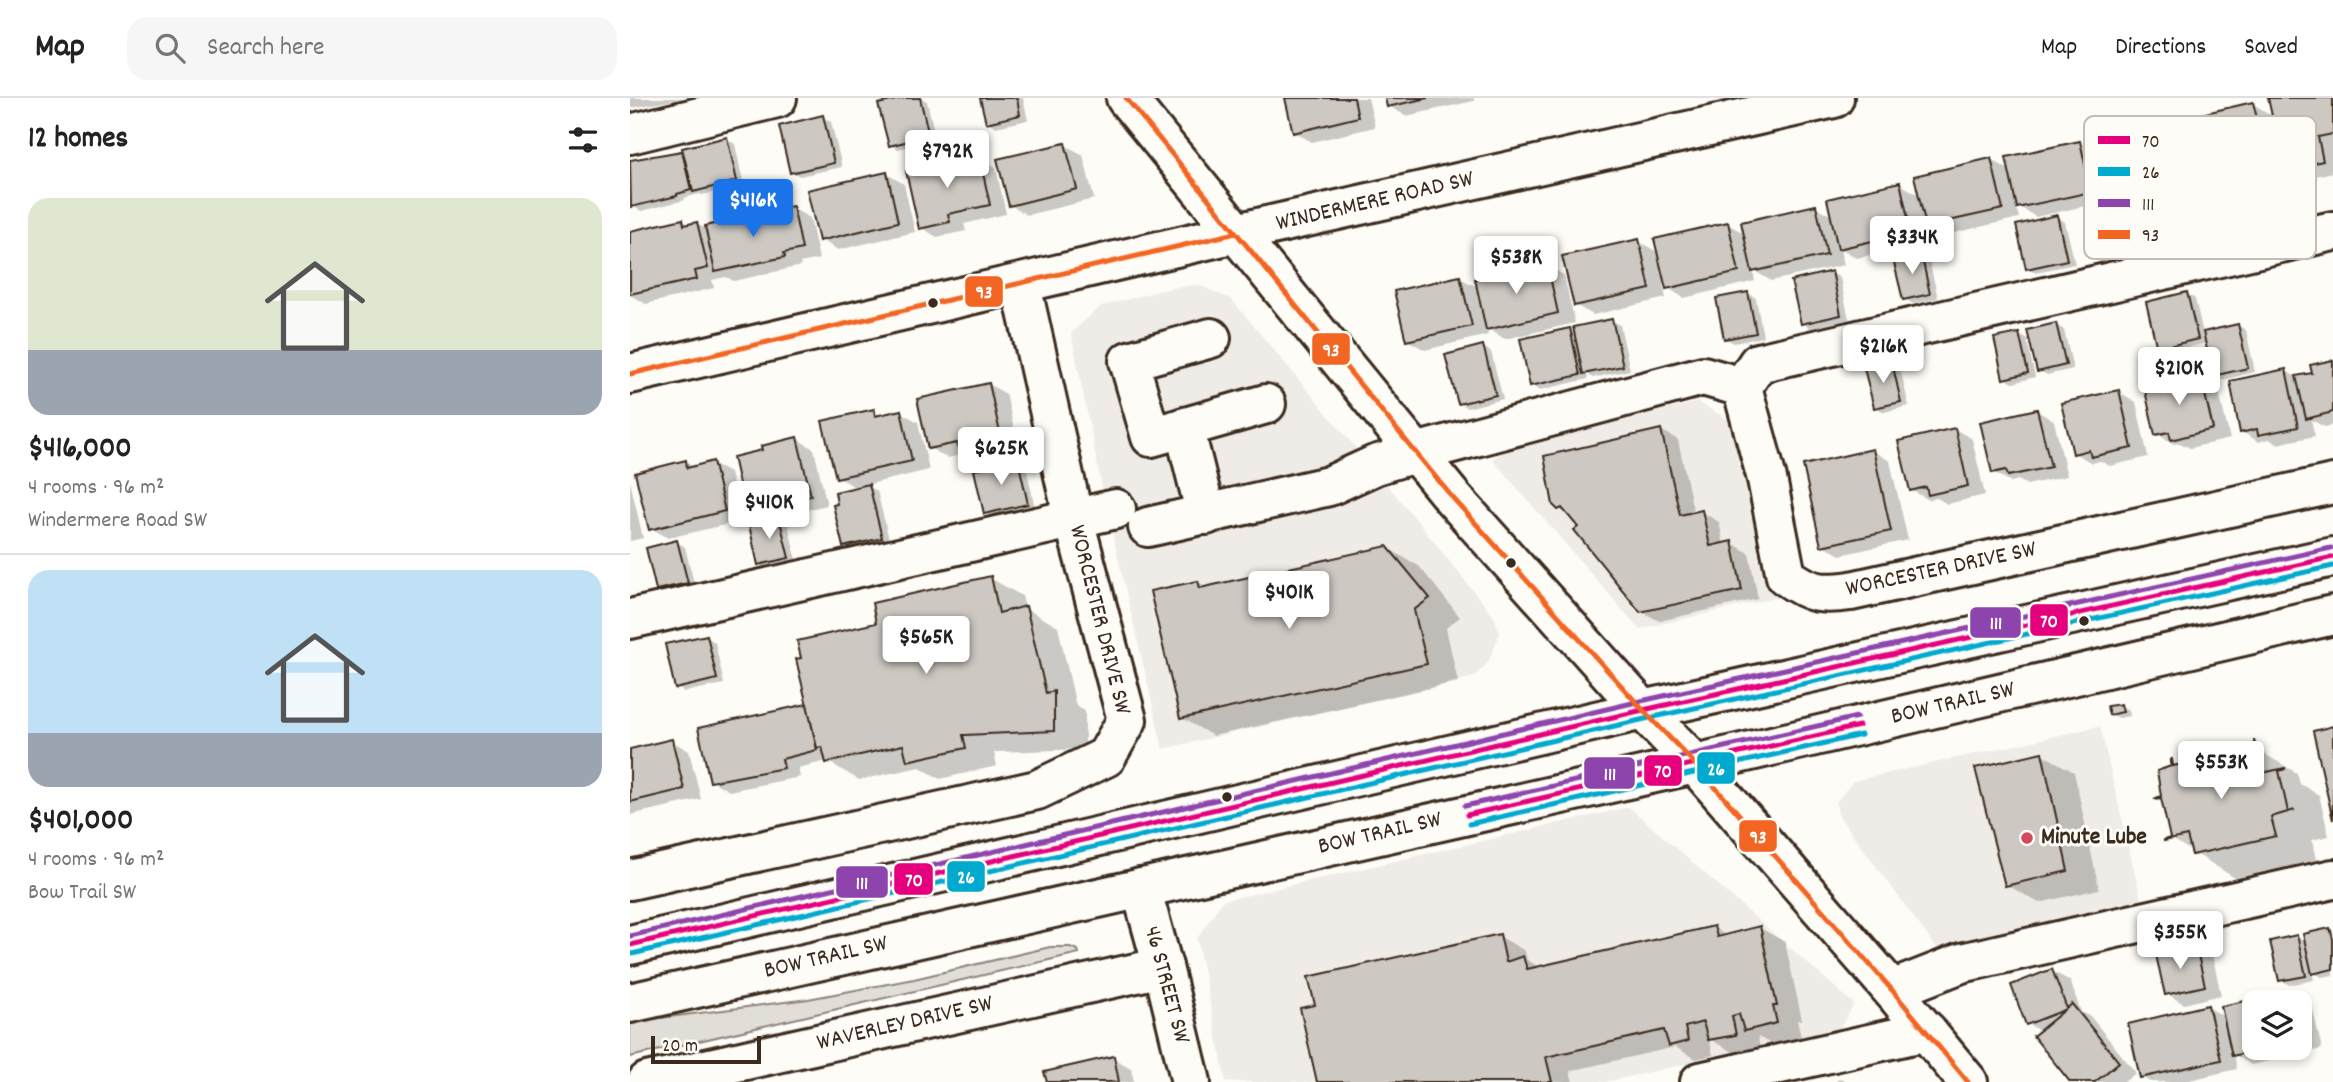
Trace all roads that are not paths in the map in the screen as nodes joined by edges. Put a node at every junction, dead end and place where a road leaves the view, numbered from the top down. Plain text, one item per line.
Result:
1 (777, 98) edge
2 (1126, 98) edge
3 (1834, 98) edge
4 (630, 134) edge
5 (1236, 233) junction
6 (2211, 259) edge
7 (1021, 285) junction
8 (1211, 338) dead end
9 (630, 374) edge
10 (1742, 387) junction
11 (1266, 404) dead end
12 (1184, 428) junction
13 (1415, 453) junction
14 (2333, 484) edge
15 (1206, 515) junction
16 (1074, 520) junction
17 (2333, 557) edge
18 (2333, 615) edge
19 (630, 619) edge
20 (1643, 710) junction
21 (1695, 764) junction
22 (2333, 879) edge
23 (630, 880) edge
24 (1140, 888) junction
25 (630, 945) edge
26 (1163, 967) junction
27 (1892, 990) junction
28 (630, 1003) edge
29 (1927, 1031) junction
30 (647, 1082) edge
31 (1191, 1082) edge
32 (1700, 1082) edge
33 (1968, 1082) edge

1 - 4 street
2 - 5 street
3 - 5 street, WINDERMERE ROAD SW
5 - 7 street, WINDERMERE ROAD SW
5 - 13 street
6 - 10 street
7 - 9 street, WINDERMERE ROAD SW
7 - 16 street, WORCESTER DRIVE SW
8 - 12 street
10 - 13 street
10 - 14 street, WORCESTER DRIVE SW
11 - 12 street
12 - 15 street
13 - 15 street
13 - 20 street
15 - 16 street
16 - 19 street
16 - 23 street, WORCESTER DRIVE SW
17 - 20 street
18 - 21 street, BOW TRAIL SW
20 - 21 street
20 - 25 street
21 - 24 street, BOW TRAIL SW
21 - 27 street
22 - 27 street
24 - 26 street, 46 STREET SW
24 - 28 street, BOW TRAIL SW
26 - 30 street, WAVERLEY DRIVE SW
26 - 31 street, 46 STREET SW
27 - 29 street
29 - 32 street
29 - 33 street

